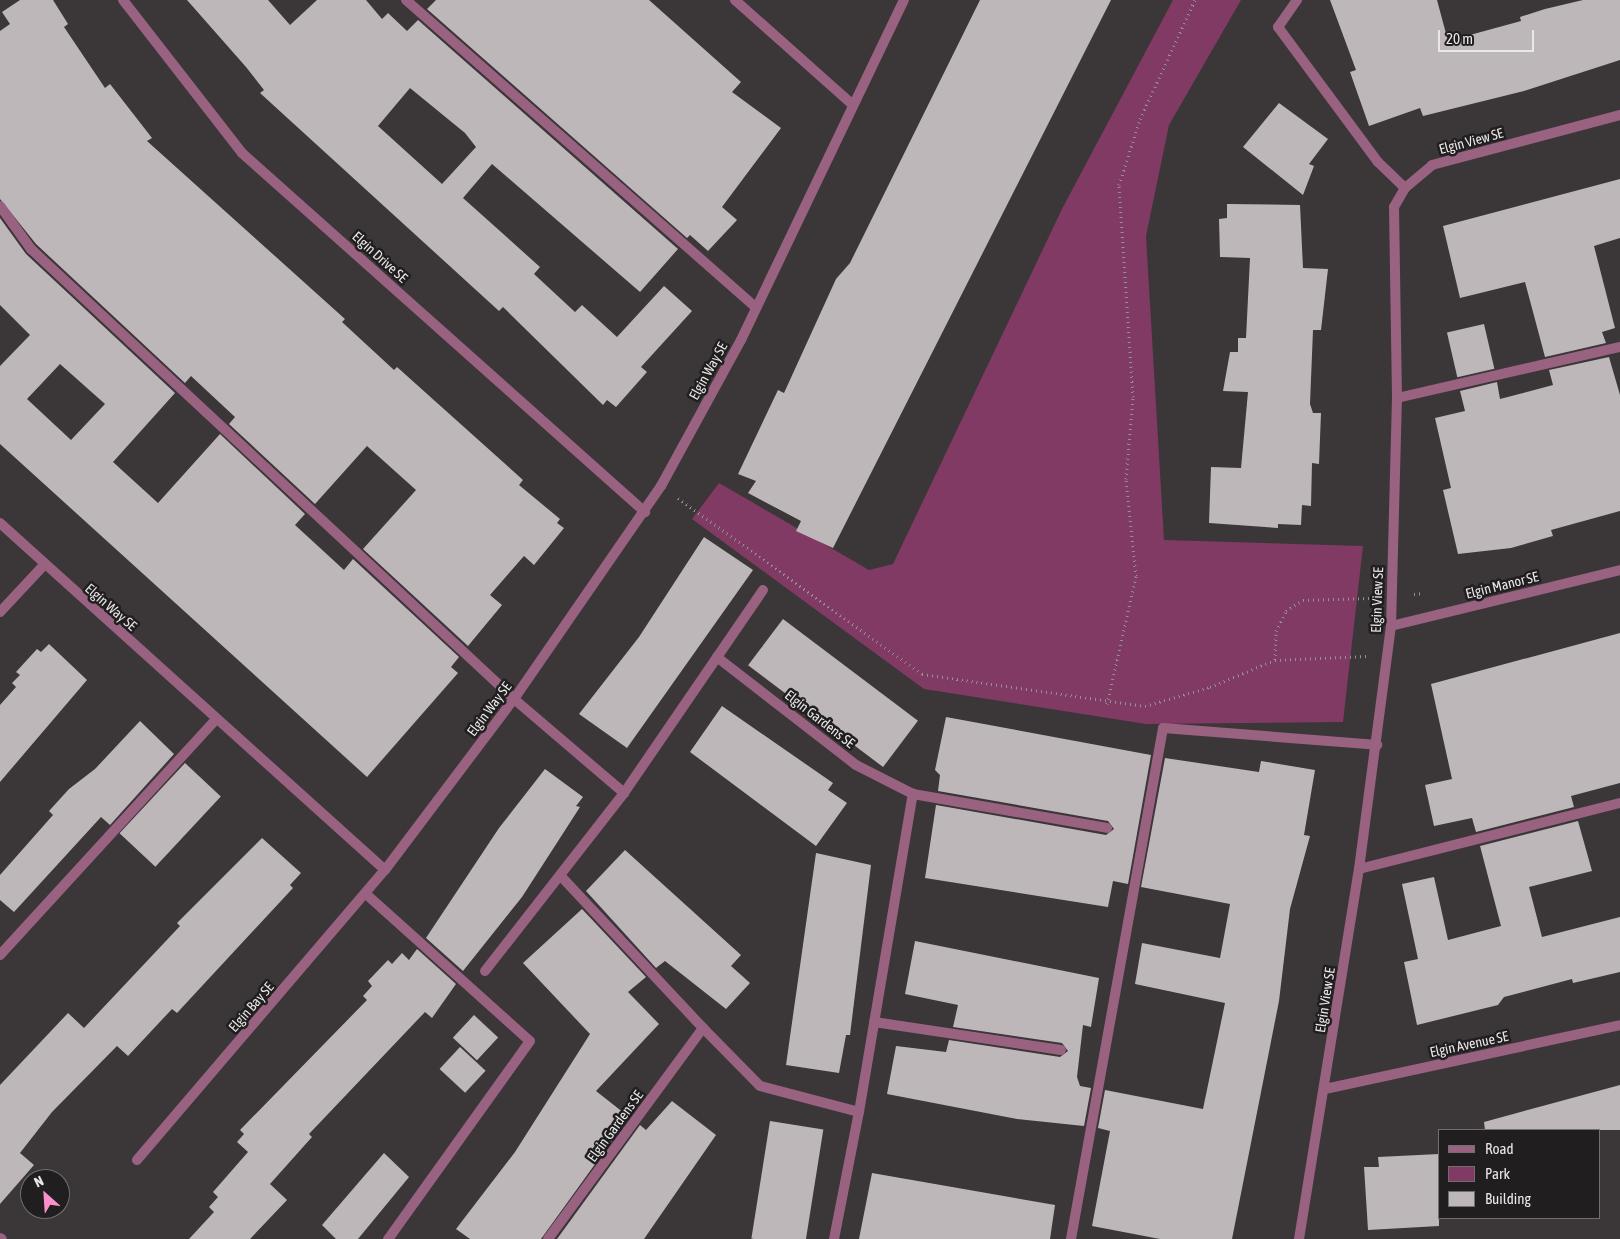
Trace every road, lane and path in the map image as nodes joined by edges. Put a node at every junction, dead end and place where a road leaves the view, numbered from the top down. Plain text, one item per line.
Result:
1 (123, 0) edge
2 (406, 0) edge
3 (736, 0) edge
4 (904, 0) edge
5 (1195, 0) edge
6 (1297, 0) edge
7 (853, 105) junction
8 (1620, 114) edge
9 (1405, 188) junction
10 (0, 206) edge
11 (754, 307) junction
12 (1620, 347) edge
13 (1397, 398) junction
14 (661, 486) junction
15 (645, 512) junction
16 (0, 523) edge
17 (43, 566) junction
18 (1620, 570) edge
19 (763, 590) dead end
20 (1423, 593) dead end
21 (1391, 596) junction
22 (0, 612) edge
23 (1391, 626) junction
24 (717, 657) junction
25 (1387, 657) junction
26 (1275, 660) junction
27 (514, 699) junction
28 (1107, 704) junction
29 (216, 719) junction
30 (1377, 745) junction
31 (624, 793) junction
32 (913, 794) junction
33 (1620, 803) edge
34 (1107, 828) dead end
35 (1359, 868) junction
36 (385, 870) junction
37 (560, 876) junction
38 (366, 894) junction
39 (0, 955) edge
40 (485, 971) dead end
41 (874, 1022) junction
42 (1620, 1025) edge
43 (703, 1028) junction
44 (1061, 1050) dead end
45 (1325, 1090) junction
46 (859, 1112) junction
47 (137, 1160) dead end
48 (388, 1239) edge
49 (548, 1239) edge
50 (834, 1239) edge
51 (1071, 1239) edge
52 (1299, 1239) edge

1 - 15 street, Elgin Drive SE
2 - 11 street
3 - 7 street
4 - 7 street, Elgin Way SE
5 - 28 path
6 - 9 street
7 - 11 street, Elgin Way SE
8 - 9 street, Elgin View SE
9 - 13 street, Elgin View SE
10 - 27 street
11 - 14 street, Elgin Way SE
12 - 13 street
13 - 21 street, Elgin View SE
14 - 15 street, Elgin Way SE
14 - 28 path
15 - 27 street, Elgin Way SE
16 - 17 street, Elgin Way SE
17 - 22 street
17 - 29 street, Elgin Way SE
18 - 23 street, Elgin Manor SE
19 - 24 street
20 - 21 path
21 - 23 street, Elgin View SE
21 - 26 path
23 - 25 street, Elgin View SE
24 - 31 street
24 - 32 street, Elgin Gardens SE
25 - 26 path
25 - 30 street, Elgin View SE
26 - 28 path
27 - 31 street
27 - 36 street, Elgin Way SE
29 - 36 street, Elgin Way SE
29 - 39 street
30 - 35 street, Elgin View SE
30 - 51 street
31 - 37 street
32 - 34 street, Elgin Gardens SE
32 - 41 street
33 - 35 street
35 - 45 street, Elgin View SE
36 - 38 street, Elgin Bay SE
37 - 40 street
37 - 43 street
38 - 47 street, Elgin Bay SE
38 - 48 street
41 - 44 street
41 - 46 street
42 - 45 street, Elgin Avenue SE
43 - 46 street
43 - 49 street, Elgin Gardens SE
45 - 52 street, Elgin View SE
46 - 50 street

